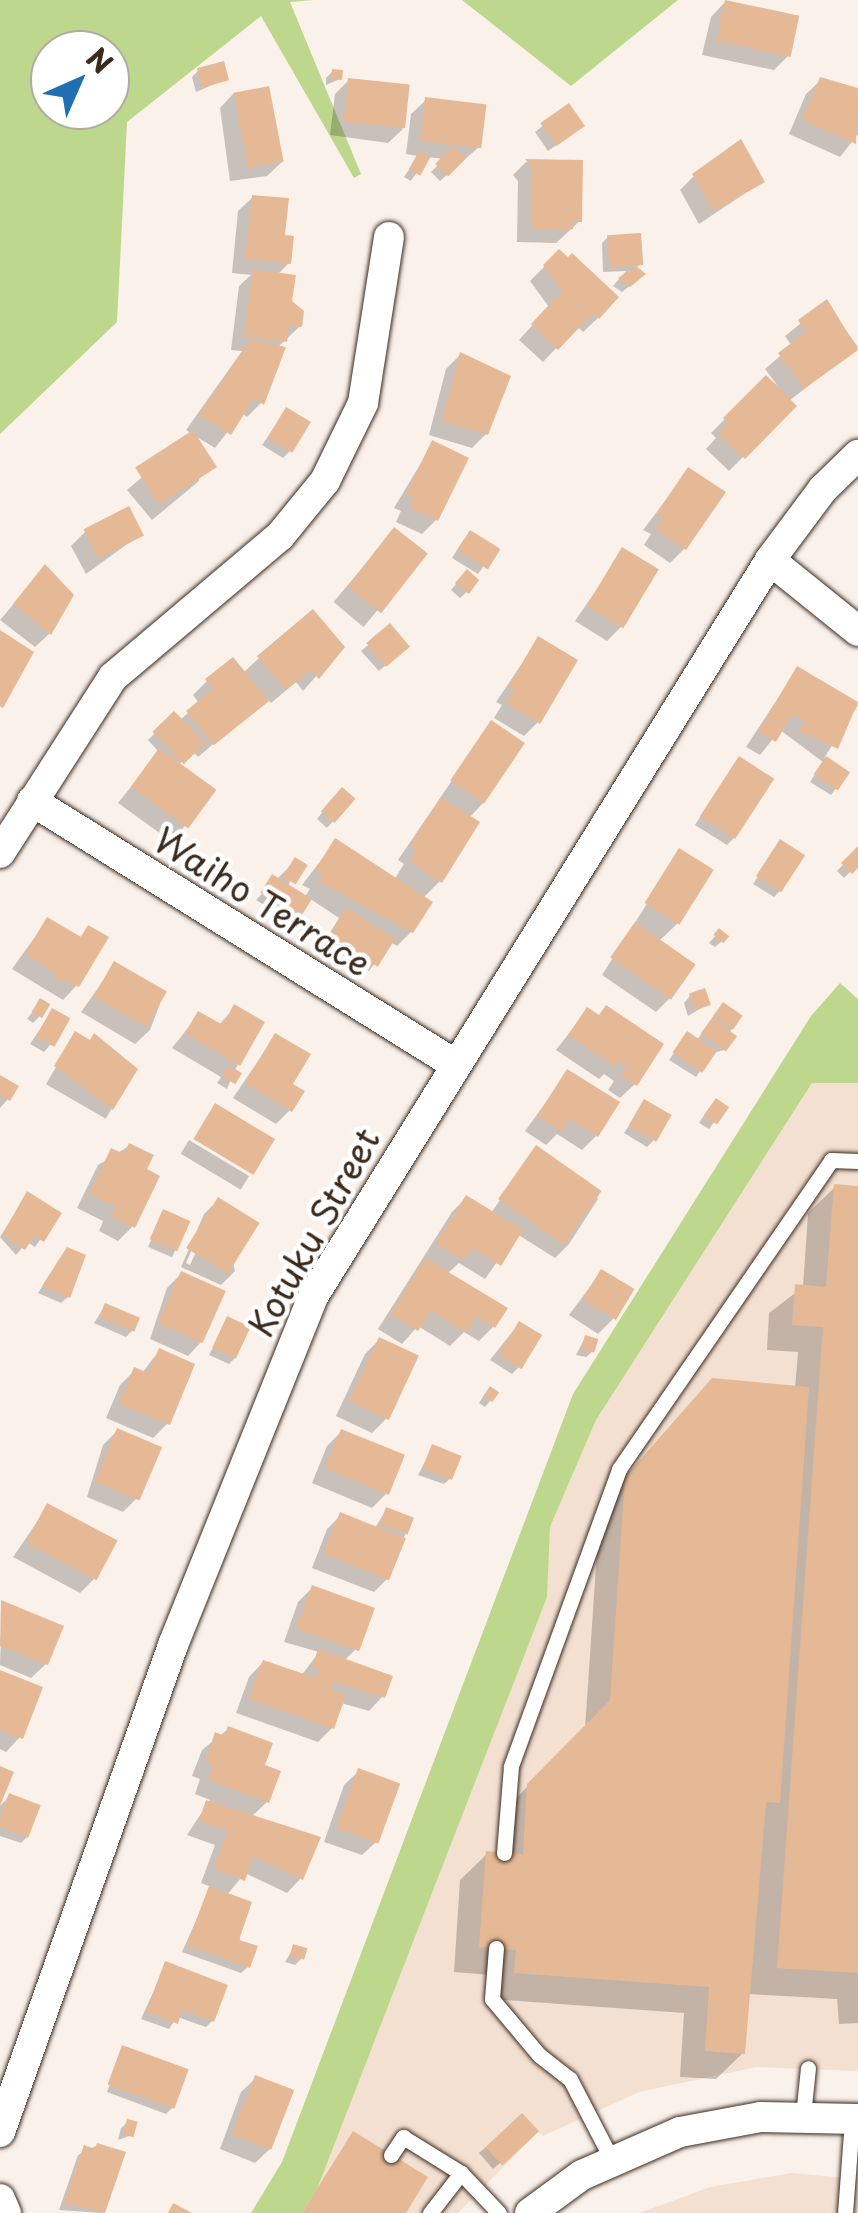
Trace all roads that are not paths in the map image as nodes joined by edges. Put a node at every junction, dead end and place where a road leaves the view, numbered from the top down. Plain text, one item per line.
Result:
1 (389, 236) dead end
2 (858, 455) edge
3 (770, 560) junction
4 (858, 630) edge
5 (32, 801) junction
6 (0, 853) edge
7 (455, 1064) junction
8 (858, 1161) edge
9 (504, 1852) dead end
10 (496, 1948) dead end
11 (808, 2068) dead end
12 (803, 2116) junction
13 (855, 2119) edge
14 (0, 2132) edge
15 (391, 2154) dead end
16 (612, 2160) junction
17 (461, 2173) junction
18 (0, 2200) edge
19 (6, 2213) edge
20 (430, 2213) edge
21 (499, 2213) edge
22 (530, 2213) edge
23 (846, 2213) edge

1 - 5 street
2 - 3 street, Kotuku Street
3 - 4 street
3 - 7 street, Kotuku Street
5 - 6 street
5 - 7 street, Waiho Terrace
7 - 14 street, Kotuku Street
8 - 9 lane
10 - 16 lane
11 - 12 lane
12 - 13 street
12 - 16 street
13 - 23 lane
15 - 17 lane
16 - 22 street
17 - 20 lane
17 - 21 lane
18 - 19 street

